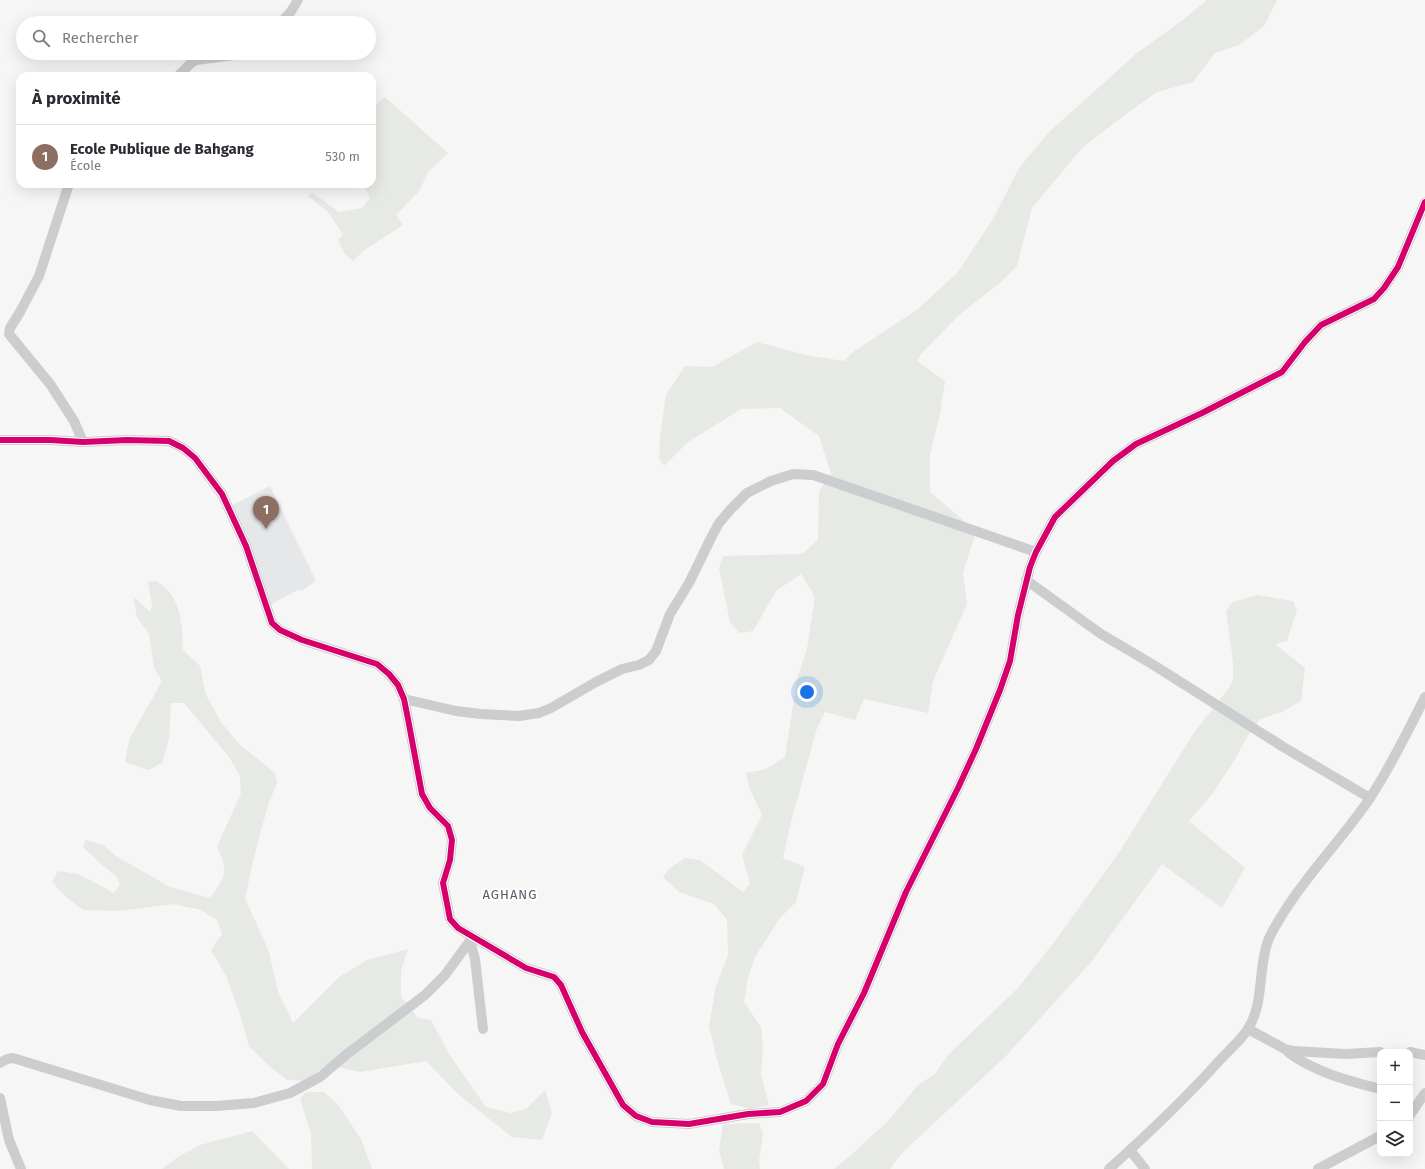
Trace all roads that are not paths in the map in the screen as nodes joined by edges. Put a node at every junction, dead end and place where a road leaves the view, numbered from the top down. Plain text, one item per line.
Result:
1 (298, 0) edge
2 (287, 16) edge
3 (196, 60) edge
4 (182, 72) edge
5 (68, 188) edge
6 (1424, 204) edge
7 (1425, 219) edge
8 (0, 440) edge
9 (83, 442) junction
10 (1036, 552) junction
11 (1026, 580) junction
12 (1425, 697) edge
13 (404, 700) junction
14 (1370, 798) junction
15 (471, 940) junction
16 (483, 1029) dead end
17 (1248, 1029) junction
18 (1285, 1049) junction
19 (1377, 1052) edge
20 (1413, 1052) edge
21 (1425, 1054) edge
22 (0, 1063) edge
23 (1377, 1088) edge
24 (1423, 1097) edge
25 (0, 1098) edge
26 (1413, 1111) edge
27 (1377, 1138) edge
28 (1130, 1150) junction
29 (21, 1169) edge
30 (1109, 1169) edge
31 (1146, 1169) edge
32 (1318, 1169) edge

1 - 2 street
3 - 4 street
5 - 9 street
6 - 7 street
6 - 10 street
8 - 9 street
9 - 13 street
10 - 11 street
10 - 13 street
11 - 14 street
11 - 15 street
12 - 14 street
13 - 15 street
14 - 17 street
15 - 16 street
15 - 22 street
17 - 18 street
17 - 28 street
18 - 19 street
18 - 23 street
20 - 21 street
24 - 26 street
25 - 29 street
27 - 32 street
28 - 30 street
28 - 31 street

